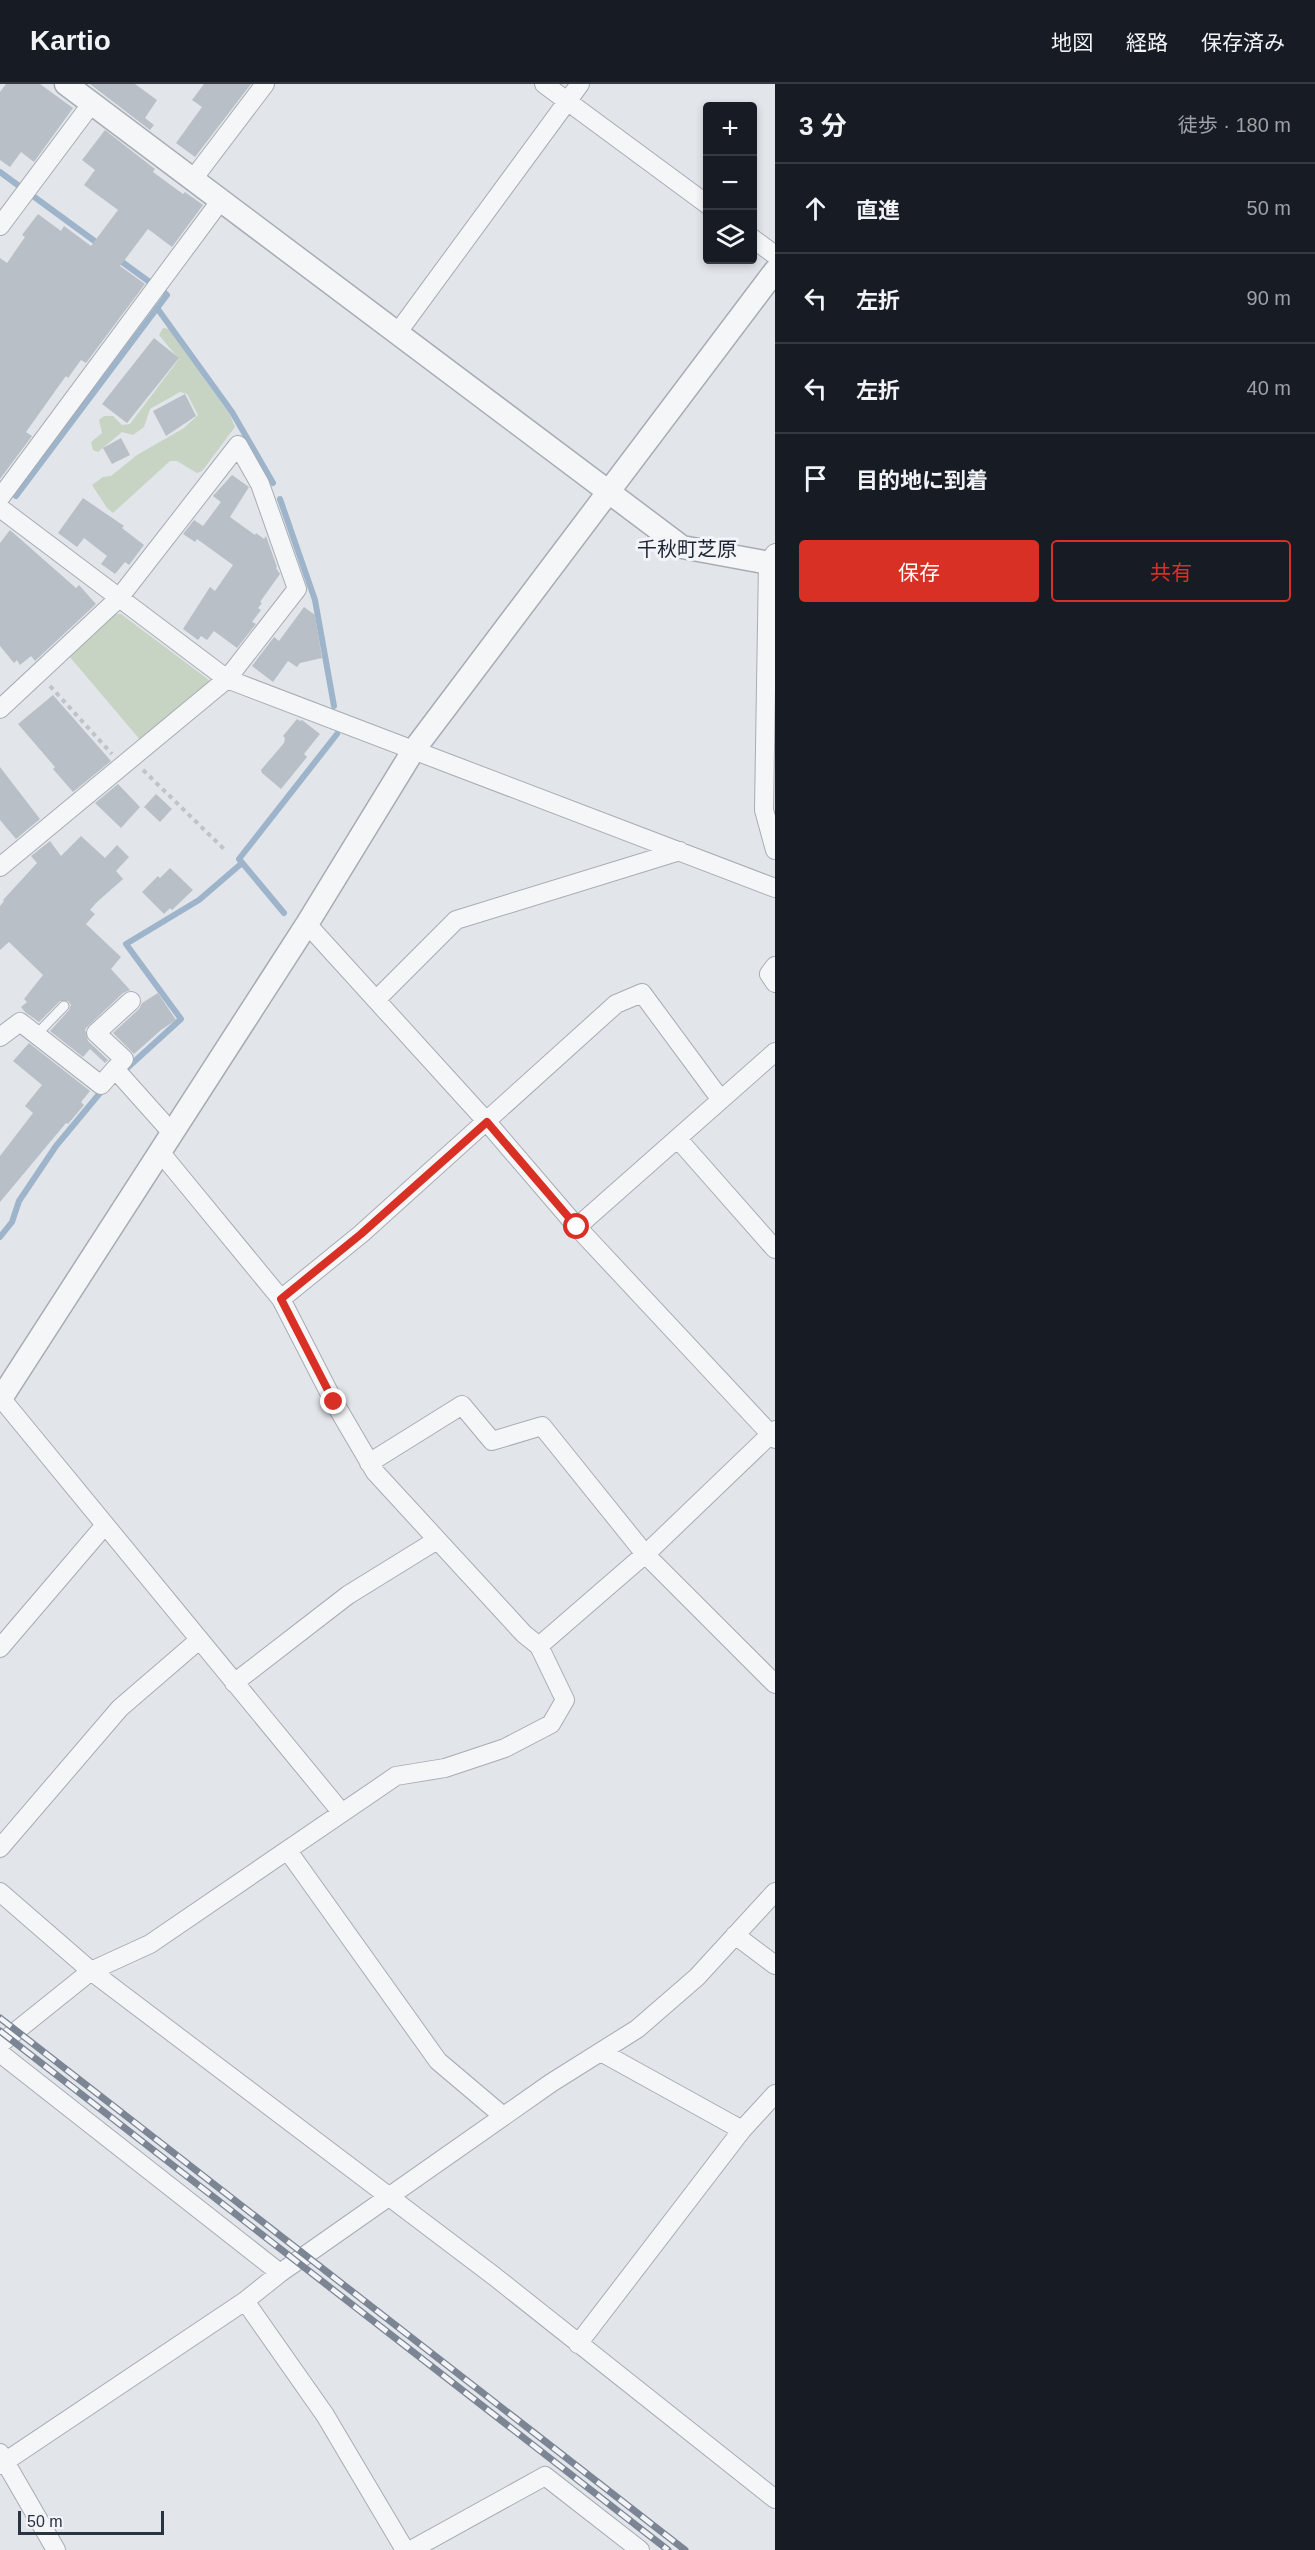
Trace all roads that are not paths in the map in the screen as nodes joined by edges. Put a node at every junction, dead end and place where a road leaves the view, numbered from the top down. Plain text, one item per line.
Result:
1 (265, 84) edge
2 (544, 84) edge
3 (580, 84) edge
4 (71, 85) edge
5 (567, 101) junction
6 (92, 103) junction
7 (194, 179) junction
8 (221, 200) junction
9 (703, 201) edge
10 (0, 226) edge
11 (757, 241) edge
12 (775, 255) edge
13 (775, 271) edge
14 (398, 332) junction
15 (610, 490) junction
16 (0, 498) edge
17 (0, 508) edge
18 (773, 560) edge
19 (119, 598) junction
20 (227, 679) junction
21 (0, 709) edge
22 (413, 751) junction
23 (775, 850) edge
24 (680, 851) junction
25 (0, 866) edge
26 (775, 888) edge
27 (307, 924) junction
28 (775, 966) edge
29 (775, 983) edge
30 (376, 1000) junction
31 (131, 1001) dead end
32 (64, 1005) dead end
33 (36, 1035) junction
34 (0, 1037) edge
35 (775, 1052) edge
36 (115, 1069) junction
37 (721, 1100) junction
38 (487, 1122) junction
39 (173, 1134) junction
40 (678, 1139) junction
41 (161, 1153) junction
42 (577, 1227) junction
43 (775, 1249) edge
44 (281, 1299) junction
45 (1, 1399) edge
46 (773, 1434) edge
47 (369, 1463) junction
48 (105, 1525) junction
49 (437, 1540) junction
50 (645, 1554) junction
51 (199, 1640) junction
52 (539, 1646) junction
53 (0, 1648) edge
54 (234, 1683) junction
55 (775, 1684) edge
56 (342, 1814) junction
57 (0, 1848) edge
58 (288, 1851) junction
59 (0, 1892) edge
60 (775, 1892) edge
61 (735, 1935) junction
62 (775, 1965) edge
63 (91, 1971) junction
64 (0, 2044) edge
65 (601, 2052) junction
66 (0, 2054) edge
67 (775, 2094) edge
68 (503, 2116) junction
69 (742, 2130) junction
70 (390, 2196) junction
71 (280, 2272) junction
72 (245, 2301) junction
73 (578, 2344) junction
74 (2, 2460) edge
75 (775, 2499) edge
76 (56, 2550) edge
77 (405, 2550) edge
78 (411, 2550) edge
79 (640, 2550) edge

1 - 7 street
2 - 5 street
3 - 5 street
4 - 6 street
5 - 9 street
5 - 14 street
6 - 7 street
6 - 10 street
7 - 8 street
8 - 14 street
8 - 16 street
11 - 12 street
13 - 15 street
14 - 15 street
15 - 18 street
15 - 22 street
17 - 19 street
18 - 23 street
19 - 20 street
19 - 20 street
19 - 21 street
20 - 22 street
20 - 25 street
22 - 24 street
22 - 27 street
24 - 26 street
24 - 30 street
27 - 30 street
27 - 39 street
28 - 29 street
30 - 38 street
31 - 36 street
32 - 33 lane
33 - 34 street
33 - 36 street
35 - 37 street
36 - 39 street
37 - 38 street
37 - 40 street
38 - 42 street
38 - 44 street
39 - 41 street
40 - 42 street
40 - 43 street
41 - 44 street
41 - 45 street
42 - 46 street
44 - 47 street
45 - 48 street
46 - 50 street
47 - 49 street
47 - 50 street
48 - 51 street
48 - 53 street
49 - 52 street
49 - 54 street
50 - 52 street
50 - 55 street
51 - 54 street
51 - 57 street
52 - 56 street
54 - 56 street
56 - 58 street
58 - 63 street
58 - 68 street
59 - 63 street
60 - 61 street
61 - 62 street
61 - 65 street
63 - 64 street
63 - 70 street
65 - 68 street
65 - 69 street
66 - 71 street
67 - 69 street
68 - 70 street
69 - 73 street
70 - 71 street
70 - 73 street
71 - 72 street
72 - 74 street
72 - 77 street
73 - 75 street
74 - 76 street
78 - 79 street

